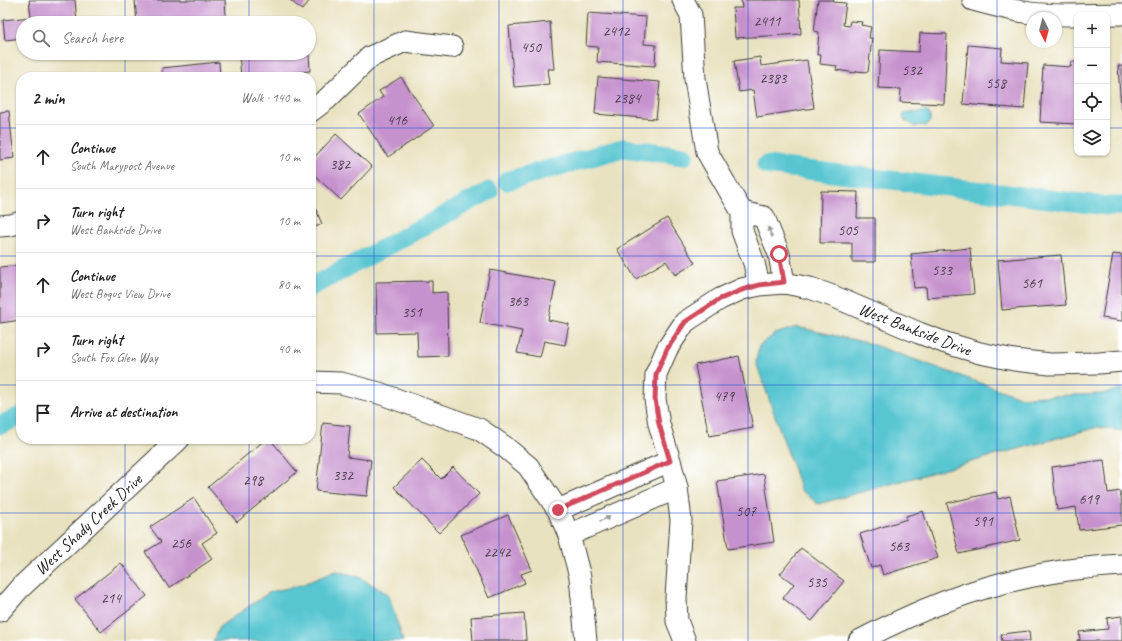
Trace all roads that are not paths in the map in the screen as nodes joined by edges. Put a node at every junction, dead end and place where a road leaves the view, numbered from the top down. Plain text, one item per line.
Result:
1 (972, 0) edge
2 (994, 3) edge
3 (692, 5) edge
4 (1122, 14) edge
5 (452, 47) dead end
6 (316, 107) edge
7 (742, 212) junction
8 (16, 224) edge
9 (0, 226) edge
10 (784, 282) junction
11 (759, 285) junction
12 (1122, 361) edge
13 (316, 382) edge
14 (174, 444) edge
15 (670, 461) junction
16 (677, 488) junction
17 (558, 510) junction
18 (569, 535) junction
19 (1122, 565) edge
20 (0, 611) edge
21 (586, 641) edge
22 (685, 641) edge
23 (859, 641) edge

1 - 2 street
2 - 4 street
3 - 7 street
5 - 6 street
10 -> 7 street
7 - 11 street
8 - 9 street
10 - 11 street, West Bankside Drive
10 - 12 street, West Bankside Drive
11 - 15 street, West Bankside Drive
13 - 17 street
14 - 20 street, West Shady Creek Drive
15 - 16 street, West Bankside Drive
15 - 17 street
18 -> 16 street
16 - 22 street, West Bankside Drive
17 - 18 street
18 - 21 street
19 - 23 street

